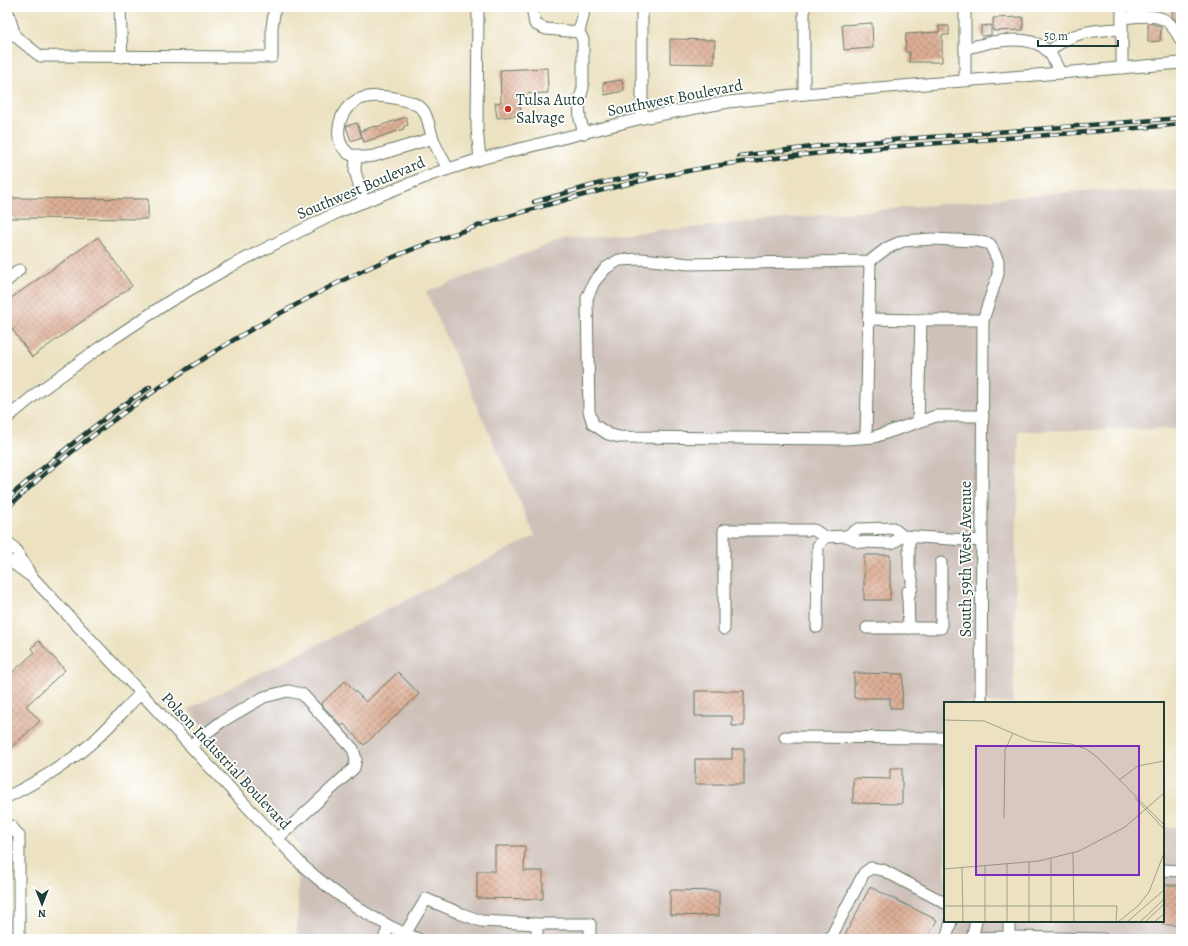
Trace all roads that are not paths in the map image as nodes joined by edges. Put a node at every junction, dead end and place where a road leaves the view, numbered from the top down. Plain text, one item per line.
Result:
1 (120, 7) edge
2 (275, 7) edge
3 (478, 7) edge
4 (532, 7) edge
5 (584, 7) edge
6 (642, 7) edge
7 (804, 7) edge
8 (965, 7) edge
9 (7, 9) edge
10 (1122, 18) edge
11 (579, 32) junction
12 (1181, 41) edge
13 (965, 48) junction
14 (1049, 52) junction
15 (122, 57) junction
16 (1181, 63) edge
17 (1122, 68) junction
18 (1060, 73) junction
19 (965, 81) junction
20 (804, 94) junction
21 (642, 118) junction
22 (584, 133) junction
23 (433, 138) junction
24 (356, 155) junction
25 (480, 159) junction
26 (448, 169) junction
27 (364, 202) junction
28 (870, 261) junction
29 (18, 270) dead end
30 (7, 281) edge
31 (868, 319) junction
32 (920, 320) junction
33 (983, 320) junction
34 (983, 416) junction
35 (7, 418) edge
36 (918, 422) junction
37 (866, 437) junction
38 (825, 537) junction
39 (906, 537) junction
40 (7, 541) edge
41 (982, 542) junction
42 (7, 559) edge
43 (941, 563) dead end
44 (32, 577) junction
45 (817, 627) dead end
46 (867, 628) dead end
47 (909, 628) junction
48 (724, 629) dead end
49 (141, 692) junction
50 (980, 702) edge
51 (786, 737) dead end
52 (944, 738) edge
53 (191, 745) junction
54 (7, 797) edge
55 (7, 827) edge
56 (277, 839) junction
57 (1164, 870) edge
58 (1181, 871) edge
59 (944, 902) edge
60 (951, 922) edge
61 (976, 922) edge
62 (1009, 922) edge
63 (537, 924) junction
64 (389, 926) junction
65 (405, 934) junction
66 (1009, 938) junction
67 (18, 939) edge
68 (384, 939) edge
69 (418, 939) edge
70 (537, 939) edge
71 (590, 939) edge
72 (830, 939) edge
73 (946, 939) edge
74 (972, 939) edge
75 (1103, 939) edge

1 - 15 street
2 - 15 street
3 - 25 street
4 - 11 street
5 - 11 street
6 - 21 street
7 - 20 street
8 - 13 street
9 - 15 street
10 - 12 street
10 - 14 street
10 - 17 street
11 - 22 street
13 - 14 street
13 - 19 street
14 - 18 street
16 - 17 street, Southwest Boulevard
17 - 18 street, Southwest Boulevard
18 - 19 street, Southwest Boulevard
19 - 20 street, Southwest Boulevard
20 - 21 street, Southwest Boulevard
21 - 22 street, Southwest Boulevard
22 - 25 street, Southwest Boulevard
23 - 24 street
23 - 24 street
23 - 26 street
24 - 27 street
25 - 26 street, Southwest Boulevard
26 - 27 street, Southwest Boulevard
27 - 35 street, Southwest Boulevard
28 - 31 street
28 - 33 street, South 59th West Avenue
28 - 37 street
29 - 30 street
31 - 32 street
31 - 37 street
32 - 33 street
32 - 36 street
33 - 34 street, South 59th West Avenue
34 - 36 street
34 - 41 street, South 59th West Avenue
36 - 37 street
38 - 39 street
38 - 45 street
38 - 48 street
39 - 41 street
39 - 47 street
40 - 44 street, Polson Industrial Boulevard
41 - 50 street, South 59th West Avenue
42 - 44 street, Polson Industrial Boulevard
43 - 47 street
44 - 49 street, Polson Industrial Boulevard
46 - 47 street
49 - 53 street, Polson Industrial Boulevard
49 - 54 street
51 - 52 street
53 - 56 street, Polson Industrial Boulevard
53 - 56 street
55 - 67 street
56 - 64 street, Polson Industrial Boulevard
57 - 58 street
59 - 72 street
60 - 73 street
61 - 74 street
62 - 66 street
63 - 65 street
63 - 70 street
63 - 71 street
64 - 65 street, Polson Industrial Boulevard
64 - 68 street
65 - 69 street, Polson Industrial Boulevard
66 - 74 street
66 - 75 street

